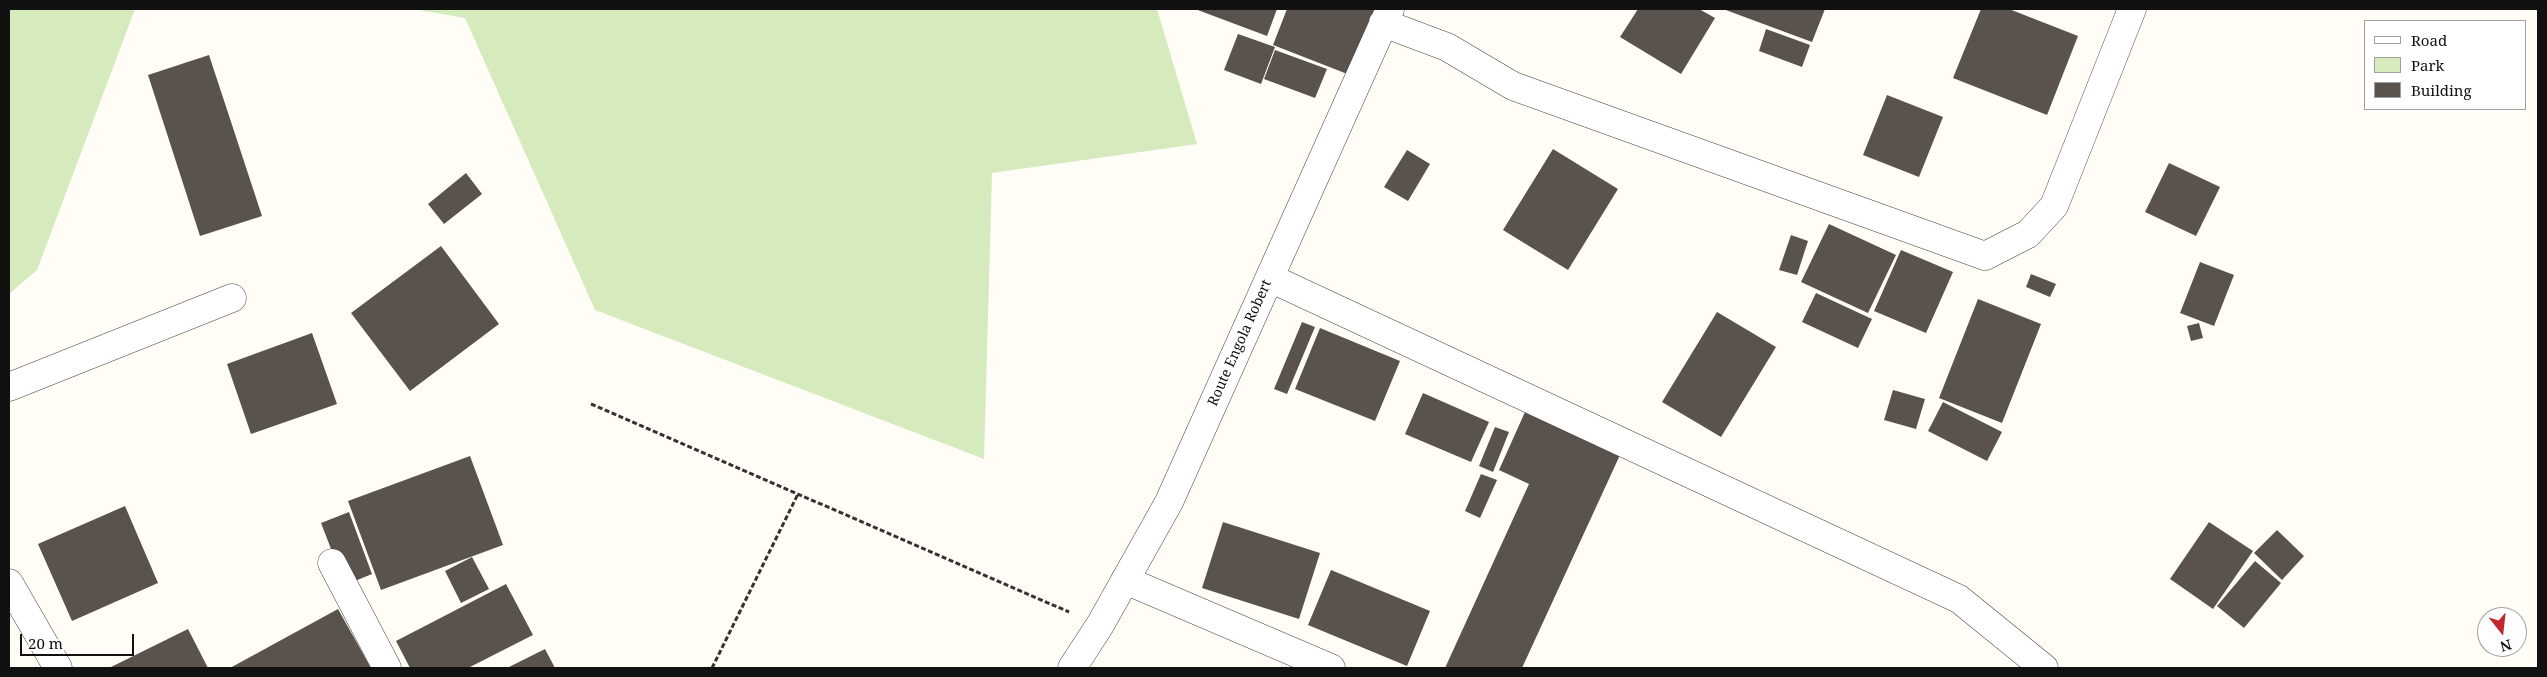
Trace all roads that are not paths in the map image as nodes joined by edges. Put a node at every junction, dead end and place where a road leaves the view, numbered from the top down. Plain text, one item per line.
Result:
1 (2132, 9) edge
2 (1387, 16) edge
3 (1270, 278) junction
4 (232, 298) dead end
5 (9, 387) edge
6 (332, 563) dead end
7 (1125, 580) junction
8 (9, 583) edge
9 (58, 668) edge
10 (387, 668) edge
11 (1072, 668) edge
12 (1331, 668) edge
13 (2044, 668) edge

1 - 2 street
2 - 3 street, Route Engola Robert
3 - 7 street, Route Engola Robert
3 - 13 street
4 - 5 street
6 - 10 street
7 - 11 street, Route Engola Robert
7 - 12 street
8 - 9 street

